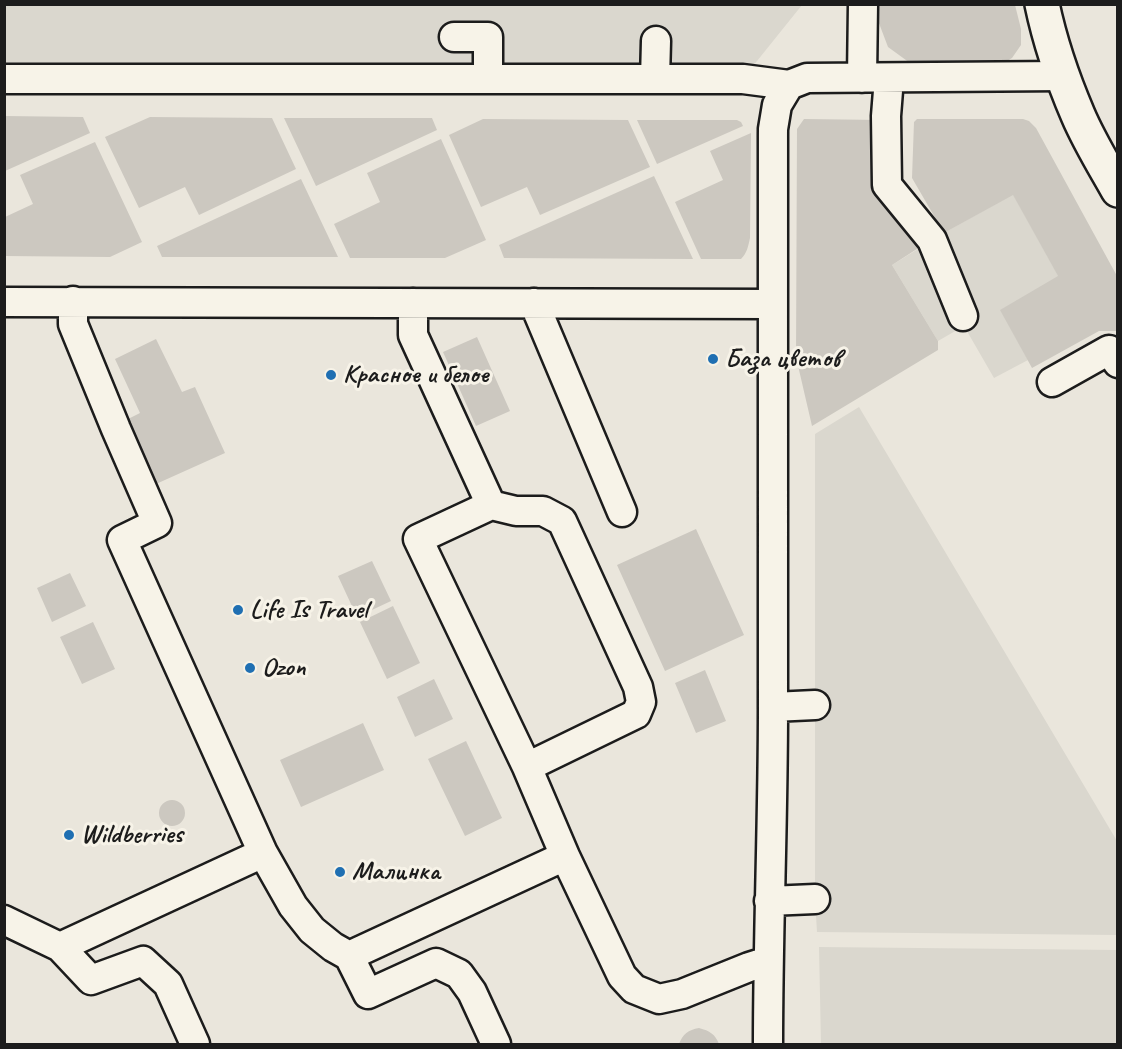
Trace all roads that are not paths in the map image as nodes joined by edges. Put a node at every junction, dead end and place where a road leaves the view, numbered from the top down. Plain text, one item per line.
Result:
1 (863, 4) edge
2 (1041, 4) edge
3 (454, 37) dead end
4 (656, 41) dead end
5 (1063, 76) junction
6 (876, 78) junction
7 (4, 79) edge
8 (488, 79) junction
9 (655, 79) junction
10 (789, 85) junction
11 (1118, 190) edge
12 (73, 301) junction
13 (4, 302) edge
14 (413, 303) junction
15 (534, 303) junction
16 (772, 304) junction
17 (963, 316) dead end
18 (1118, 363) edge
19 (1052, 382) dead end
20 (490, 505) junction
21 (622, 512) dead end
22 (815, 705) dead end
23 (773, 707) junction
24 (527, 767) junction
25 (263, 854) junction
26 (566, 856) junction
27 (815, 899) dead end
28 (769, 901) junction
29 (4, 920) edge
30 (60, 947) junction
31 (350, 956) junction
32 (768, 961) junction
33 (195, 1044) edge
34 (496, 1044) edge
35 (768, 1044) edge

1 - 6 street
2 - 5 main road
3 - 8 street
4 - 9 street
5 - 6 street
5 - 11 main road
6 - 10 street
6 - 17 street
7 - 8 street
8 - 9 street
9 - 10 street
10 - 16 street
12 - 13 street
12 - 14 street
12 - 25 street
14 - 15 street
14 - 20 street
15 - 16 street
15 - 21 street
16 - 23 street
18 - 19 street
20 - 24 street
20 - 24 street
22 - 23 street
23 - 28 street
24 - 26 street
25 - 30 street
25 - 31 street
26 - 31 street
26 - 32 street
27 - 28 street
28 - 32 street
29 - 30 street
30 - 33 street
31 - 34 street
32 - 35 street

